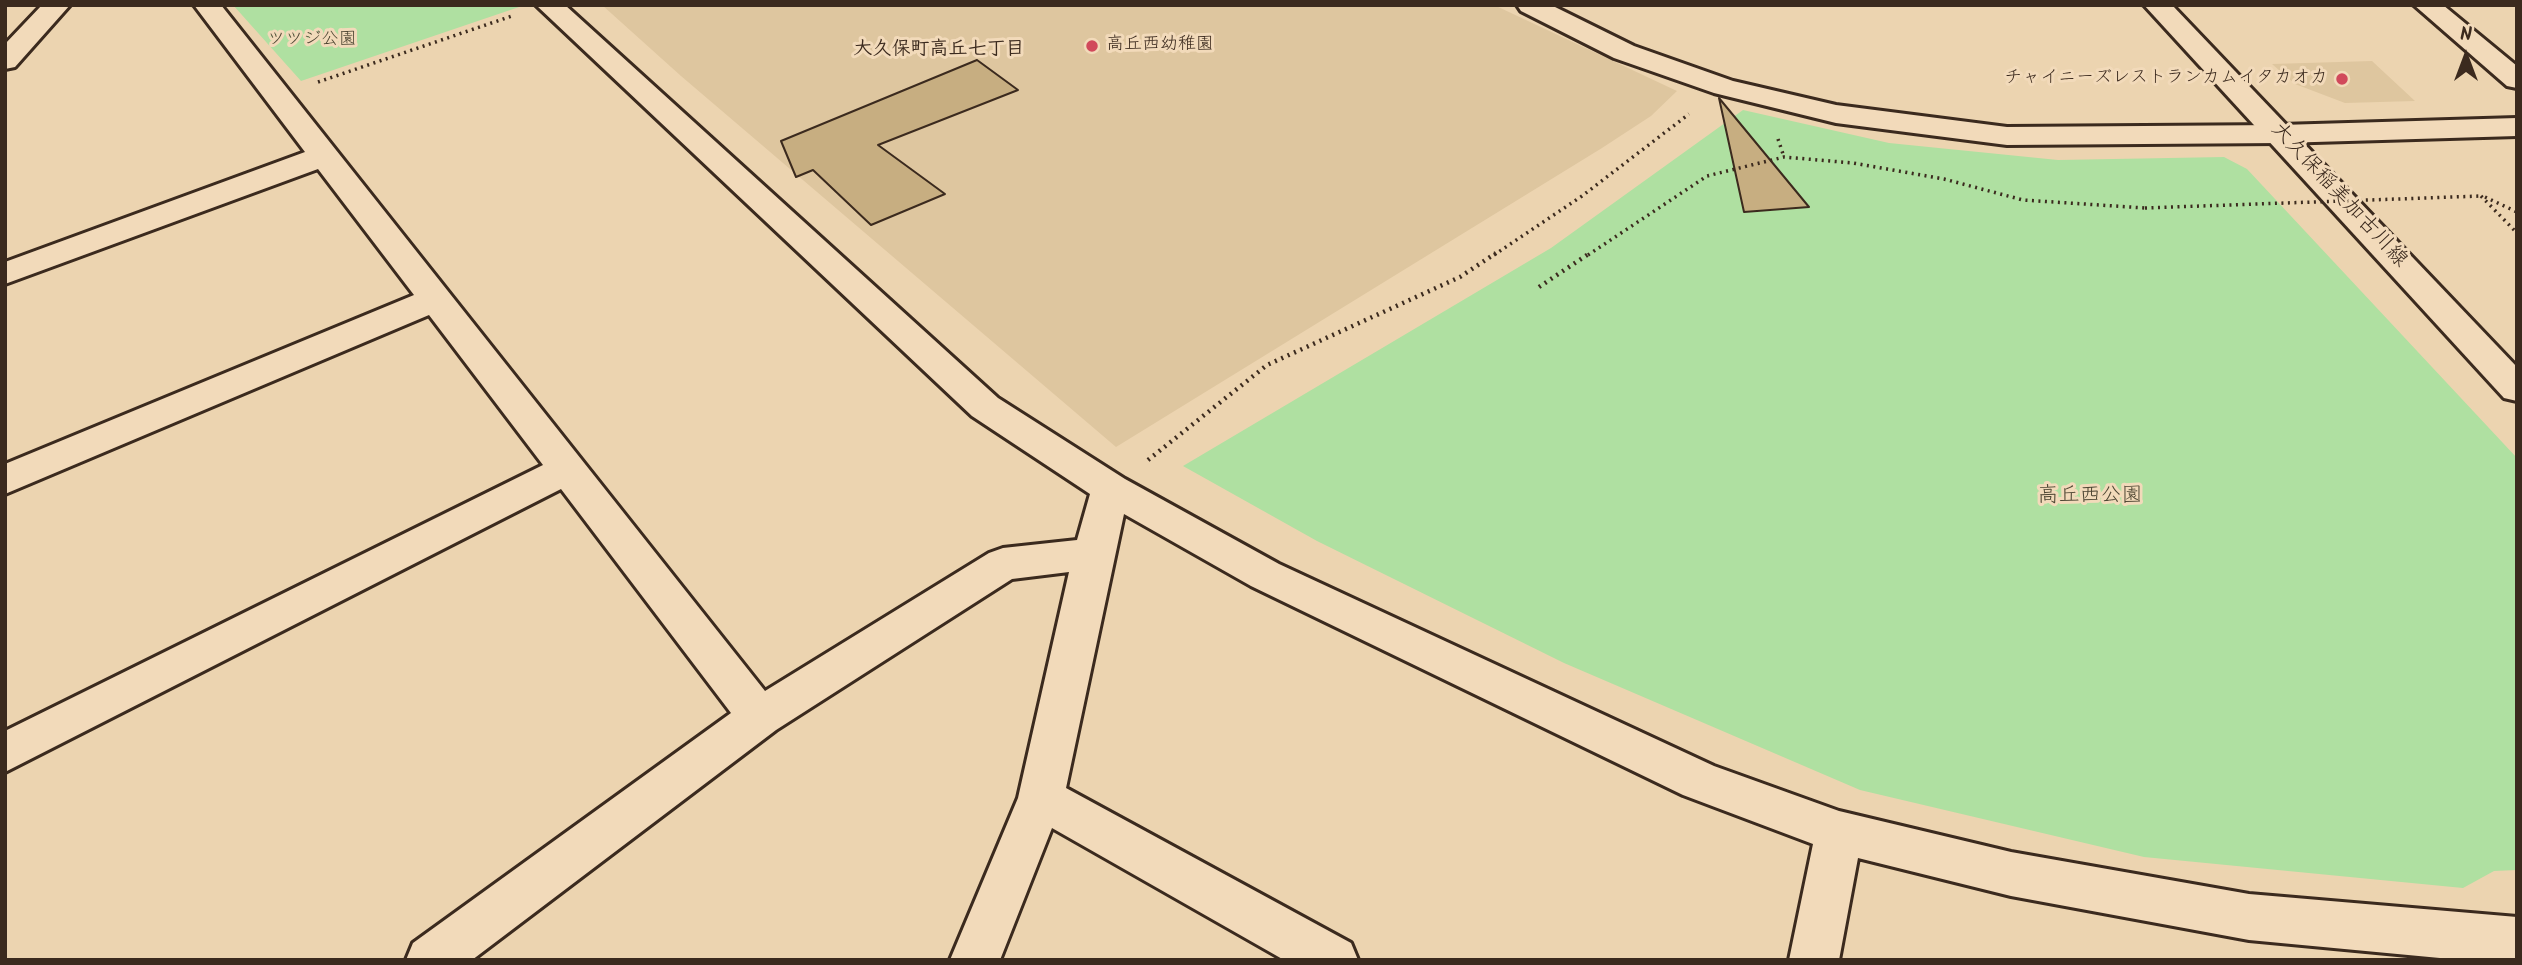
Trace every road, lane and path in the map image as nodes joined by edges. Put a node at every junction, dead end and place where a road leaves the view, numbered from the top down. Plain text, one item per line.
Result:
1 (57, 5) edge
2 (207, 5) edge
3 (549, 5) edge
4 (1530, 5) edge
5 (2157, 5) edge
6 (2427, 5) edge
7 (517, 14) dead end
8 (5, 61) edge
9 (2517, 80) edge
10 (1724, 87) junction
11 (278, 96) junction
12 (2517, 127) edge
13 (2281, 134) junction
14 (324, 156) junction
15 (2481, 195) junction
16 (2517, 212) edge
17 (2517, 233) edge
18 (5, 274) edge
19 (1539, 287) dead end
20 (436, 299) junction
21 (2517, 389) edge
22 (567, 468) junction
23 (5, 480) edge
24 (1111, 489) junction
25 (1093, 554) junction
26 (760, 717) junction
27 (5, 753) edge
28 (1041, 798) junction
29 (1839, 832) junction
30 (2517, 940) edge
31 (431, 960) edge
32 (975, 960) edge
33 (1333, 960) edge
34 (1814, 960) edge

1 - 8 street
2 - 11 street
3 - 24 street
4 - 10 street
5 - 13 street, 大久保稲美加古川線
6 - 9 street
7 - 11 path
10 - 13 street
10 - 24 path
11 - 14 street
12 - 13 street
13 - 21 street, 大久保稲美加古川線
14 - 18 street
14 - 20 street
15 - 16 path
15 - 17 path
15 - 19 path, bridge
20 - 22 street
20 - 23 street
22 - 26 street
22 - 27 street
24 - 25 street
24 - 29 street
25 - 26 street
25 - 28 street
26 - 31 street
28 - 32 street
28 - 33 street
29 - 30 street
29 - 34 street

